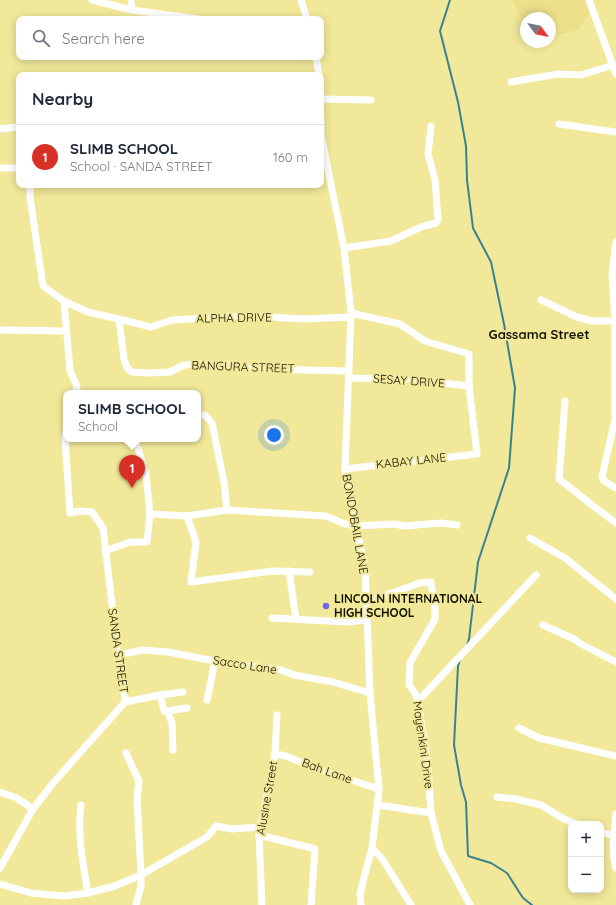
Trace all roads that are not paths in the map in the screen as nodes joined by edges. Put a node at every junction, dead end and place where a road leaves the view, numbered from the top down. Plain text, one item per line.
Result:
1 (92, 0) edge
2 (131, 0) edge
3 (301, 0) edge
4 (589, 0) edge
5 (132, 10) junction
6 (176, 16) edge
7 (306, 16) edge
8 (316, 60) edge
9 (613, 65) junction
10 (318, 72) edge
11 (616, 74) edge
12 (511, 82) dead end
13 (324, 99) edge
14 (371, 100) dead end
15 (559, 124) dead end
16 (431, 126) dead end
17 (16, 127) edge
18 (0, 129) edge
19 (616, 132) edge
20 (324, 165) edge
21 (0, 168) edge
22 (16, 168) edge
23 (325, 175) edge
24 (30, 188) edge
25 (616, 242) edge
26 (344, 248) junction
27 (614, 274) edge
28 (541, 300) dead end
29 (64, 301) junction
30 (351, 315) junction
31 (119, 319) junction
32 (615, 321) junction
33 (0, 330) edge
34 (66, 331) junction
35 (349, 374) junction
36 (469, 386) junction
37 (76, 390) edge
38 (565, 401) dead end
39 (201, 415) edge
40 (65, 442) edge
41 (136, 442) edge
42 (345, 469) junction
43 (616, 488) edge
44 (227, 510) junction
45 (150, 514) junction
46 (187, 516) junction
47 (616, 523) edge
48 (457, 525) dead end
49 (356, 526) junction
50 (530, 538) dead end
51 (105, 551) junction
52 (289, 571) junction
53 (310, 572) dead end
54 (536, 575) dead end
55 (616, 599) edge
56 (366, 602) junction
57 (272, 618) dead end
58 (296, 619) junction
59 (367, 620) junction
60 (543, 626) dead end
61 (118, 655) junction
62 (215, 661) junction
63 (616, 662) edge
64 (183, 692) dead end
65 (370, 693) junction
66 (160, 695) junction
67 (207, 700) dead end
68 (418, 701) junction
69 (125, 702) junction
70 (187, 708) dead end
71 (167, 711) junction
72 (277, 715) dead end
73 (519, 728) dead end
74 (173, 750) dead end
75 (126, 753) dead end
76 (275, 754) junction
77 (616, 756) edge
78 (379, 789) junction
79 (0, 792) edge
80 (497, 797) dead end
81 (81, 805) dead end
82 (378, 805) junction
83 (33, 809) junction
84 (431, 813) junction
85 (616, 814) edge
86 (569, 821) edge
87 (260, 826) junction
88 (604, 833) edge
89 (259, 834) junction
90 (614, 836) junction
91 (372, 848) junction
92 (0, 868) edge
93 (616, 868) edge
94 (141, 875) junction
95 (0, 884) edge
96 (88, 893) junction
97 (136, 905) edge
98 (262, 905) edge
99 (311, 905) edge
100 (361, 905) edge
101 (411, 905) edge
102 (470, 905) edge

1 - 5 street
2 - 5 street
3 - 7 street
4 - 9 street
5 - 6 street
8 - 10 street
9 - 11 street
9 - 12 street
13 - 14 street
15 - 19 street
16 - 26 street
17 - 18 street
20 - 23 street, BONDOBAIL LANE
21 - 22 street
23 - 26 street, BONDOBAIL LANE
24 - 29 street
25 - 27 street
26 - 30 street, BONDOBAIL LANE
27 - 32 street
28 - 32 street
29 - 31 street
29 - 34 street
30 - 31 street, ALPHA DRIVE
30 - 35 street, BONDOBAIL LANE
30 - 36 street, ALPHA DRIVE
31 - 35 street, BANGURA STREET
32 - 43 street
33 - 34 street
34 - 37 street
35 - 36 street, SESAY DRIVE
35 - 42 street, BONDOBAIL LANE
36 - 42 street, KABAY LANE
38 - 47 street
39 - 44 street
40 - 51 street, SANDA STREET
41 - 45 street
42 - 49 street, BONDOBAIL LANE
44 - 46 street
44 - 49 street
45 - 46 street
45 - 51 street
46 - 52 street
48 - 49 street
49 - 56 street, BONDOBAIL LANE
50 - 55 street
51 - 61 street, SANDA STREET
52 - 53 street
52 - 58 street
54 - 68 street
56 - 59 street, BONDOBAIL LANE
56 - 68 street, Mayenkini Drive
57 - 58 street
58 - 59 street
59 - 65 street, BONDOBAIL LANE
60 - 63 street
61 - 62 street, Sacco Lane
61 - 69 street, SANDA STREET
62 - 65 street, Sacco Lane
62 - 67 street
64 - 66 street
65 - 78 street, BONDOBAIL LANE
66 - 69 street
66 - 71 street
68 - 84 street, Mayenkini Drive
69 - 83 street, SANDA STREET
70 - 71 street
71 - 74 street
72 - 76 street, Alusine Street
73 - 77 street
75 - 94 street
76 - 78 street, Bah Lane
76 - 87 street, Alusine Street
78 - 82 street, BONDOBAIL LANE
79 - 83 street
80 - 86 street
81 - 96 street
82 - 84 street
82 - 91 street, BONDOBAIL LANE
83 - 92 street, SANDA STREET
84 - 102 street, Mayenkini Drive
85 - 90 street
87 - 89 street, Alusine Street
87 - 94 street
88 - 90 street
89 - 98 street, Alusine Street
89 - 99 street
90 - 93 street
91 - 100 street, BONDOBAIL LANE
91 - 101 street
94 - 96 street
94 - 97 street
95 - 96 street

